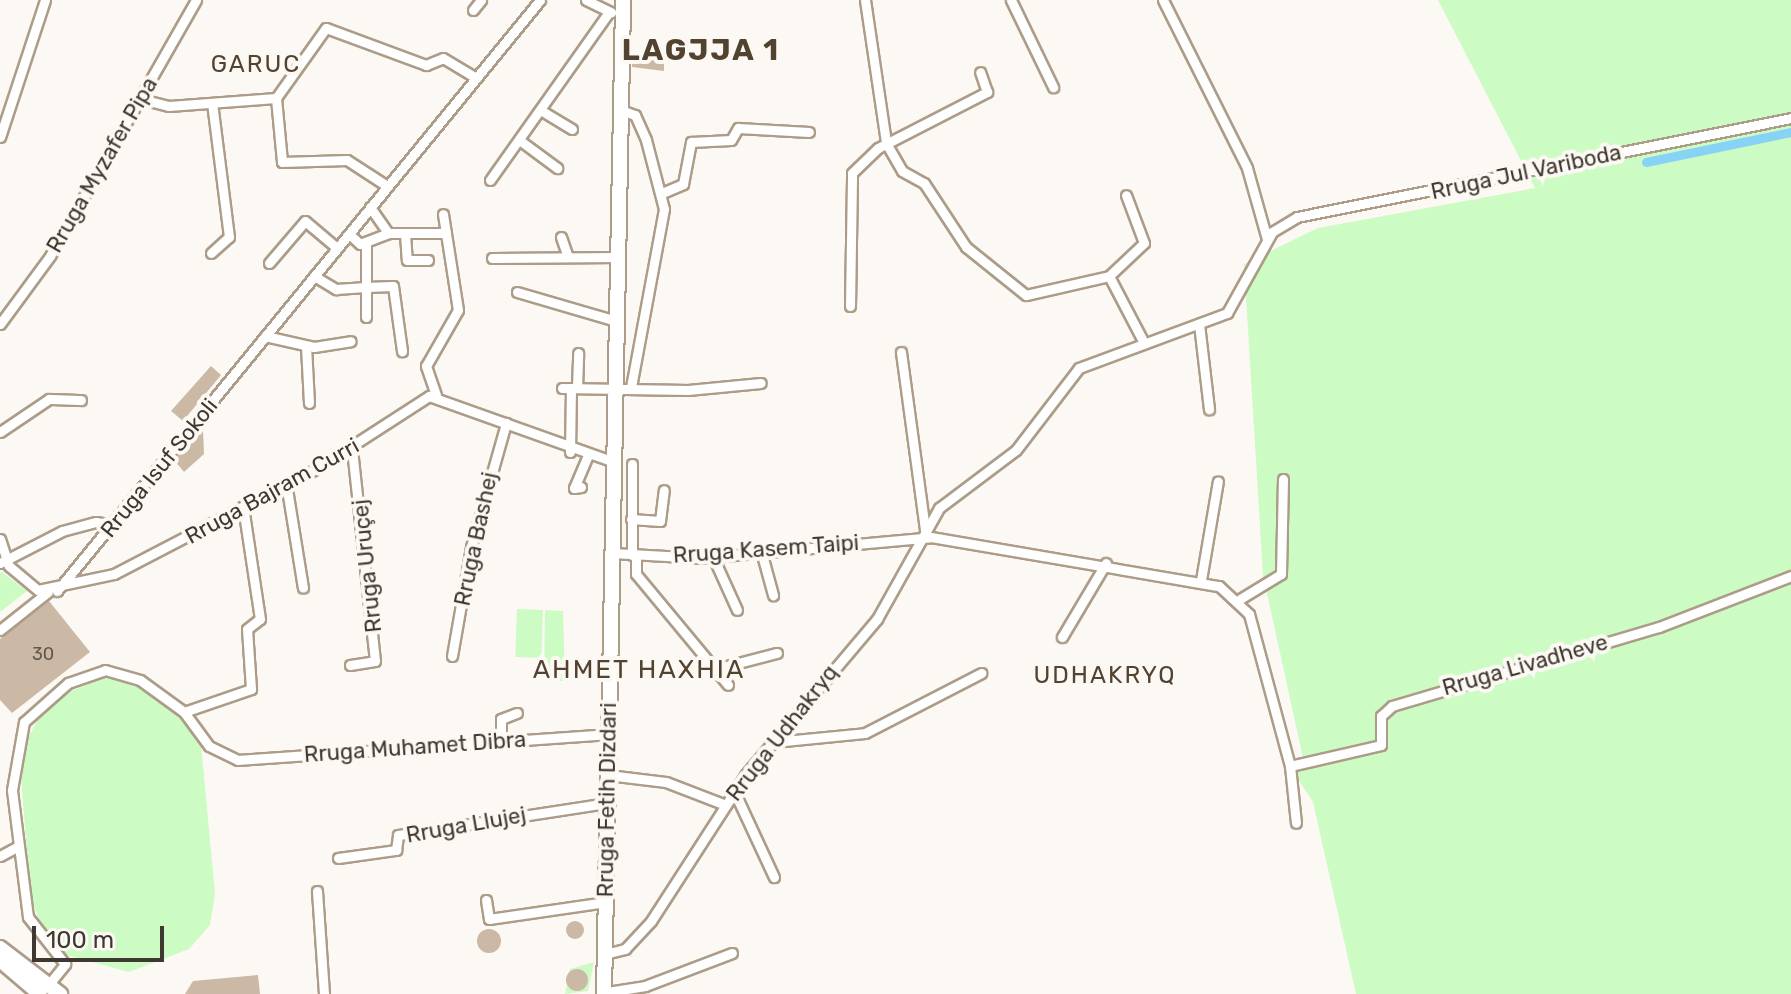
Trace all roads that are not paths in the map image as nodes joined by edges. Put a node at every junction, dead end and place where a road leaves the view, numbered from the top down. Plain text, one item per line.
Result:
1 (45, 0) edge
2 (196, 0) edge
3 (481, 0) edge
4 (540, 0) edge
5 (586, 0) edge
6 (865, 0) edge
7 (1011, 0) edge
8 (1163, 0) edge
9 (618, 8) edge
10 (473, 10) dead end
11 (980, 72) dead end
12 (476, 78) junction
13 (1053, 87) dead end
14 (276, 98) junction
15 (141, 99) junction
16 (212, 103) junction
17 (621, 110) junction
18 (542, 111) junction
19 (1791, 118) edge
20 (572, 129) dead end
21 (809, 132) dead end
22 (0, 137) edge
23 (522, 142) junction
24 (886, 143) junction
25 (557, 168) dead end
26 (490, 180) dead end
27 (387, 186) junction
28 (662, 193) junction
29 (1126, 195) dead end
30 (370, 207) junction
31 (443, 214) dead end
32 (388, 233) junction
33 (446, 233) junction
34 (349, 234) junction
35 (405, 234) junction
36 (561, 237) dead end
37 (1267, 239) junction
38 (366, 242) junction
39 (337, 248) junction
40 (211, 253) dead end
41 (567, 254) junction
42 (618, 257) junction
43 (492, 258) dead end
44 (428, 260) dead end
45 (269, 263) dead end
46 (314, 276) junction
47 (1109, 276) junction
48 (366, 287) junction
49 (517, 292) dead end
50 (850, 306) dead end
51 (366, 317) dead end
52 (616, 321) junction
53 (0, 324) edge
54 (1199, 324) junction
55 (265, 336) junction
56 (351, 341) dead end
57 (1143, 341) junction
58 (306, 346) junction
59 (402, 351) dead end
60 (901, 352) dead end
61 (578, 353) dead end
62 (761, 383) dead end
63 (631, 387) junction
64 (570, 388) junction
65 (615, 388) junction
66 (436, 395) junction
67 (81, 400) dead end
68 (309, 403) dead end
69 (1209, 409) dead end
70 (506, 423) junction
71 (0, 432) edge
72 (352, 448) junction
73 (570, 452) junction
74 (587, 457) junction
75 (614, 462) junction
76 (632, 464) dead end
77 (1283, 479) dead end
78 (1218, 481) dead end
79 (286, 483) junction
80 (581, 487) dead end
81 (664, 490) dead end
82 (243, 506) junction
83 (631, 519) junction
84 (113, 525) junction
85 (922, 534) junction
86 (0, 539) edge
87 (761, 551) junction
88 (612, 553) junction
89 (634, 555) junction
90 (713, 557) junction
91 (2, 560) edge
92 (1106, 563) junction
93 (1791, 576) edge
94 (1201, 580) junction
95 (303, 588) dead end
96 (52, 592) junction
97 (773, 595) dead end
98 (1240, 599) junction
99 (737, 610) dead end
100 (0, 630) edge
101 (1062, 637) dead end
102 (777, 653) dead end
103 (452, 656) dead end
104 (350, 665) dead end
105 (715, 669) junction
106 (981, 673) dead end
107 (728, 685) dead end
108 (184, 712) junction
109 (517, 713) dead end
110 (609, 734) junction
111 (501, 741) junction
112 (774, 742) junction
113 (1290, 766) junction
114 (608, 775) junction
115 (734, 791) junction
116 (607, 803) junction
117 (726, 805) junction
118 (1296, 823) dead end
119 (17, 847) junction
120 (0, 856) edge
121 (338, 858) dead end
122 (774, 877) dead end
123 (317, 891) dead end
124 (486, 900) dead end
125 (606, 902) junction
126 (0, 948) edge
127 (732, 953) dead end
128 (605, 954) junction
129 (0, 960) edge
130 (50, 991) edge
131 (324, 994) edge
132 (602, 994) edge

1 - 22 street
2 - 15 street, Rruga Myzafer Pipa
3 - 10 street
4 - 12 street, Rruga Isuf Sokoli
5 - 9 street
6 - 24 street
7 - 13 street
8 - 37 street
9 - 17 main road, Rruga Fetih Dizdari
9 - 18 street
11 - 24 street
12 - 14 street
12 - 27 street, Rruga Isuf Sokoli
14 - 16 street
14 - 27 street
15 - 16 street
15 - 53 street, Rruga Myzafer Pipa
16 - 40 street
17 - 28 street
17 - 42 main road, Rruga Fetih Dizdari
18 - 20 street
18 - 23 street
19 - 37 street, Rruga Jul Variboda
21 - 28 street
23 - 25 street
23 - 26 street
24 - 47 street
24 - 50 street
27 - 30 street, Rruga Isuf Sokoli
28 - 63 street
29 - 47 street
30 - 32 street
30 - 34 street, Rruga Isuf Sokoli
31 - 33 street
32 - 35 street
32 - 38 street
33 - 35 street
33 - 66 street
34 - 38 street
34 - 39 street, Rruga Isuf Sokoli
35 - 44 street
36 - 41 street
37 - 54 street, Rruga Udhakryq
38 - 48 street
39 - 45 street
39 - 46 street, Rruga Isuf Sokoli
41 - 42 street
41 - 43 street
42 - 52 main road, Rruga Fetih Dizdari
46 - 48 street
46 - 55 street, Rruga Isuf Sokoli
47 - 57 street
48 - 51 street
48 - 59 street
49 - 52 street
52 - 65 main road, Rruga Fetih Dizdari
54 - 57 street, Rruga Udhakryq
54 - 69 street
55 - 58 street
55 - 84 street, Rruga Isuf Sokoli
56 - 58 street
57 - 85 street, Rruga Udhakryq
58 - 68 street
60 - 85 street
61 - 64 street
62 - 63 street
63 - 65 street
64 - 65 street
64 - 73 street
65 - 75 main road, Rruga Fetih Dizdari
66 - 70 street
66 - 72 street, Rruga Bajram Curri
67 - 71 street
70 - 73 street
70 - 103 street, Rruga Bashej
72 - 79 street, Rruga Bajram Curri
72 - 104 street, Rruga Uruçej
73 - 74 street
74 - 75 street
74 - 80 street
75 - 88 main road, Rruga Fetih Dizdari
76 - 83 street
77 - 98 street
78 - 94 street
79 - 82 street, Rruga Bajram Curri
79 - 95 street
81 - 83 street
82 - 96 street, Rruga Bajram Curri
82 - 108 street
83 - 89 street
84 - 91 street
84 - 96 street, Rruga Isuf Sokoli
85 - 87 street, Rruga Kasem Taipi
85 - 92 street
85 - 112 street, Rruga Udhakryq
86 - 91 street
87 - 90 street, Rruga Kasem Taipi
87 - 97 street
88 - 89 street, Rruga Kasem Taipi
88 - 110 main road, Rruga Fetih Dizdari
89 - 90 street, Rruga Kasem Taipi
89 - 105 street
90 - 99 street
91 - 96 street
92 - 94 street
92 - 101 street
93 - 113 street, Rruga Livadheve
94 - 98 street
96 - 100 street
98 - 113 street
102 - 105 street
105 - 107 street
106 - 112 street
108 - 111 street, Rruga Muhamet Dibra
108 - 119 street
109 - 111 street
110 - 111 street, Rruga Muhamet Dibra
110 - 114 main road, Rruga Fetih Dizdari
112 - 115 street, Rruga Udhakryq
113 - 118 street
114 - 116 main road, Rruga Fetih Dizdari
114 - 117 street
115 - 117 street, Rruga Udhakryq
115 - 122 street
116 - 121 street, Rruga Llujej
116 - 125 main road, Rruga Fetih Dizdari
117 - 128 street, Rruga Udhakryq
119 - 120 street
119 - 130 street
123 - 131 street
124 - 125 street
125 - 128 main road, Rruga Fetih Dizdari
126 - 130 main road
127 - 132 street
128 - 132 main road, Rruga Fetih Dizdari
129 - 130 main road

